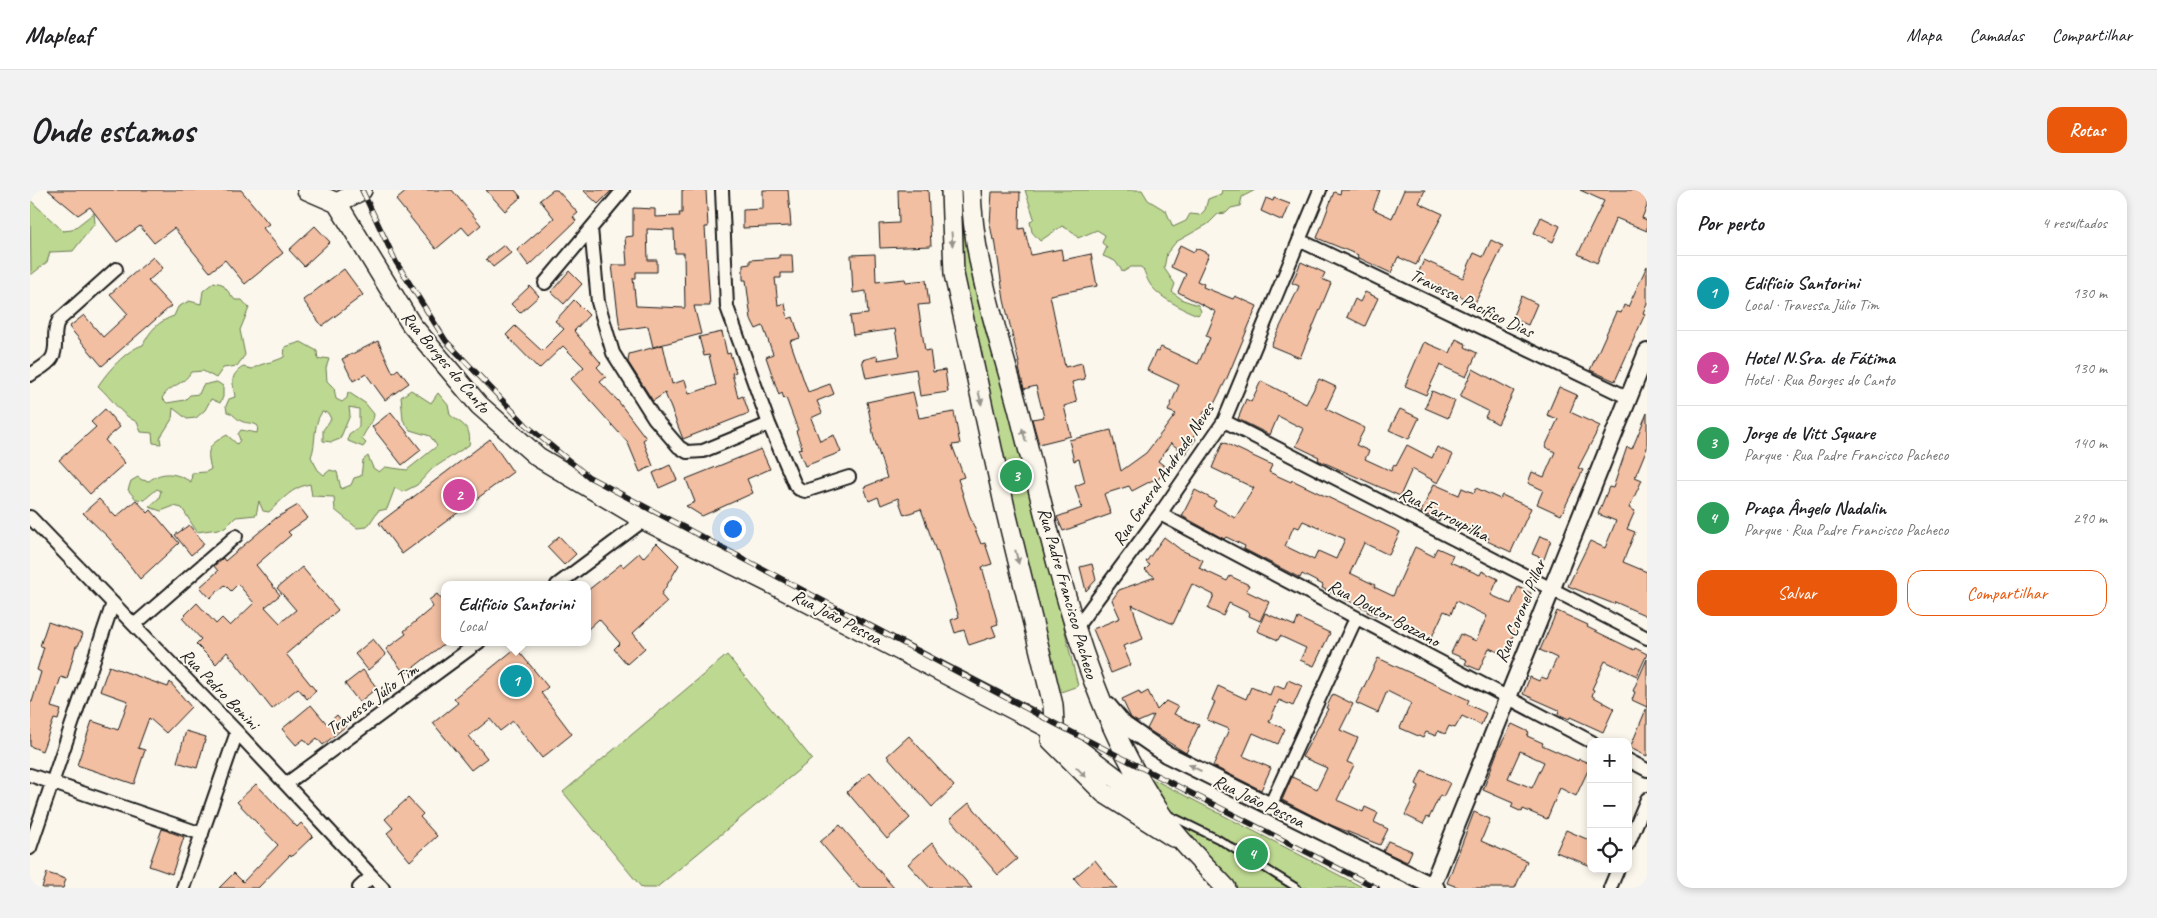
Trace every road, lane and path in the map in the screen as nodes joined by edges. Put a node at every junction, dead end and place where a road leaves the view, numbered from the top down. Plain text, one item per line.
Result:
1 (307, 190) edge
2 (362, 190) edge
3 (623, 190) edge
4 (722, 190) edge
5 (951, 190) edge
6 (971, 190) edge
7 (1320, 190) edge
8 (337, 203) junction
9 (591, 228) junction
10 (1299, 240) junction
11 (116, 269) dead end
12 (982, 272) junction
13 (954, 274) junction
14 (545, 283) dead end
15 (1647, 352) edge
16 (30, 375) edge
17 (1629, 398) junction
18 (1224, 422) junction
19 (769, 424) junction
20 (849, 477) dead end
21 (1160, 514) junction
22 (30, 517) edge
23 (644, 520) junction
24 (236, 536) dead end
25 (562, 581) edge
26 (1550, 587) junction
27 (113, 603) junction
28 (1356, 618) junction
29 (134, 625) junction
30 (1075, 629) junction
31 (1647, 638) edge
32 (474, 646) edge
33 (1098, 693) junction
34 (1507, 698) junction
35 (237, 732) junction
36 (1052, 735) junction
37 (1587, 739) edge
38 (1632, 762) edge
39 (1647, 770) edge
40 (30, 775) edge
41 (52, 782) junction
42 (286, 784) junction
43 (1647, 799) edge
44 (1270, 806) junction
45 (1157, 809) junction
46 (1135, 814) junction
47 (202, 834) junction
48 (1632, 835) edge
49 (1181, 841) junction
50 (30, 848) edge
51 (1616, 873) edge
52 (372, 876) junction
53 (1434, 887) edge
54 (183, 888) edge
55 (359, 888) edge
56 (383, 888) edge
57 (1226, 888) edge
58 (1297, 888) edge
59 (1610, 888) edge

1 - 8 main road
2 - 8 main road
3 - 9 street
4 - 19 street
5 -> 13 main road
6 - 12 main road, Rua Padre Francisco Pacheco
7 - 10 street, Rua General Andrade Neves
8 - 23 main road, Rua Borges do Canto
9 - 14 street
9 - 19 street
10 - 17 street, Travessa Pacífico Dias
10 - 18 street, Rua General Andrade Neves
11 - 16 street
12 - 13 main road
30 -> 12 main road, Rua Padre Francisco Pacheco
13 -> 36 main road
15 - 17 street, Rua Coronel Pillar
17 - 26 street, Rua Coronel Pillar
18 - 21 street, Rua General Andrade Neves
18 - 26 street, Rua Farroupilha
19 - 20 street
21 - 28 street, Rua Doutor Bozzano
21 - 30 street, Rua General Andrade Neves
22 - 27 street, Rua Pedro Bonini
23 - 25 street
23 - 36 main road, Rua João Pessoa
24 - 29 street
26 - 31 street, Rua Farroupilha
26 - 34 street, Rua Coronel Pillar
27 - 29 street, Rua Pedro Bonini
27 - 41 street
28 - 34 street, Rua Doutor Bozzano
28 - 44 street
29 - 35 street, Rua Pedro Bonini
30 - 33 main road, Rua Padre Francisco Pacheco
32 - 42 street, Travessa Júlio Tim
44 -> 33 street, Rua João Pessoa
33 - 45 main road, Rua Padre Francisco Pacheco
34 - 37 street, Rua Doutor Bozzano
34 - 53 street, Rua Coronel Pillar
35 - 42 street, Rua Pedro Bonini
35 - 47 street
36 - 45 main road, Rua Padre Francisco Pacheco
36 -> 46 main road, Rua Padre Francisco Pacheco
38 - 39 street
40 - 41 street
41 - 47 street
41 - 50 street
42 - 52 street, Rua Pedro Bonini
43 - 48 street
44 - 53 street, Rua João Pessoa
45 - 46 main road
45 - 49 main road, Rua Padre Francisco Pacheco
45 - 58 lane
46 - 49 main road, Rua Padre Francisco Pacheco
47 - 54 street
49 - 57 main road, Rua Padre Francisco Pacheco
51 - 59 street
52 - 55 street
52 - 56 street, Rua Pedro Bonini

